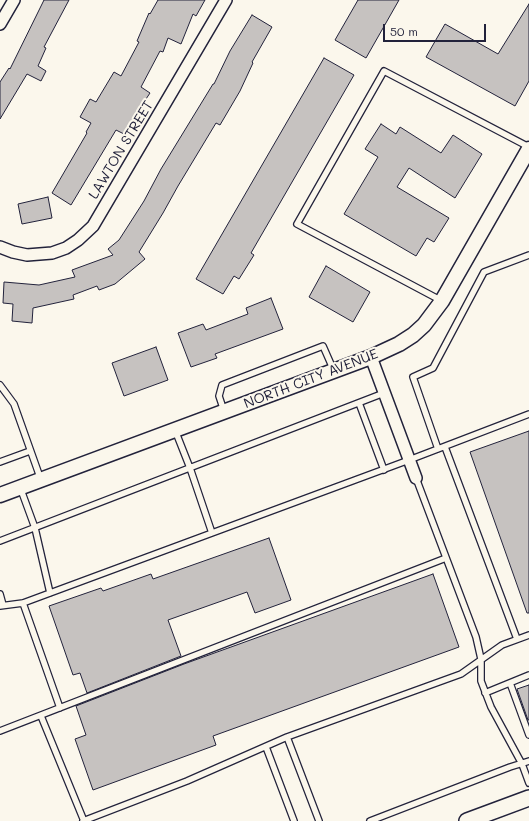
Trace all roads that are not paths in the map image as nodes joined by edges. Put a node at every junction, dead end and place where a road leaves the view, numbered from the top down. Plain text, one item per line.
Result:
1 (14, 0) edge
2 (226, 0) edge
3 (0, 24) edge
4 (529, 148) edge
5 (0, 247) edge
6 (529, 255) edge
7 (442, 301) junction
8 (371, 357) junction
9 (334, 371) junction
10 (0, 386) edge
11 (384, 393) junction
12 (359, 403) junction
13 (224, 411) junction
14 (529, 414) edge
15 (175, 429) junction
16 (445, 447) junction
17 (438, 449) junction
18 (30, 451) junction
19 (409, 460) junction
20 (0, 462) edge
21 (190, 468) junction
22 (384, 470) junction
23 (416, 478) joint
24 (41, 480) junction
25 (20, 487) junction
26 (0, 495) edge
27 (35, 528) junction
28 (212, 533) junction
29 (0, 541) edge
30 (446, 558) junction
31 (50, 593) junction
32 (0, 594) edge
33 (23, 603) junction
34 (2, 605) edge
35 (529, 635) edge
36 (517, 639) junction
37 (481, 659) junction
38 (529, 675) edge
39 (510, 683) junction
40 (485, 692) junction
41 (60, 708) junction
42 (41, 716) junction
43 (0, 732) edge
44 (529, 735) edge
45 (287, 737) junction
46 (266, 747) junction
47 (529, 762) edge
48 (522, 764) junction
49 (529, 783) edge
50 (529, 798) edge
51 (84, 821) edge
52 (294, 821) edge
53 (319, 821) edge
54 (370, 821) edge
55 (467, 821) edge

1 - 3 street
2 - 5 street, LAWTON STREET
4 - 7 street, NORTH CITY AVENUE
4 - 7 lane
6 - 17 lane
7 - 8 street, NORTH CITY AVENUE
8 - 9 street, NORTH CITY AVENUE
8 - 11 street
9 - 13 street, NORTH CITY AVENUE
9 - 13 lane
10 - 18 lane
11 - 12 lane
11 - 19 street
12 - 21 lane
12 - 22 lane
13 - 15 street, NORTH CITY AVENUE
14 - 16 lane
15 - 21 lane
15 - 24 street, NORTH CITY AVENUE
16 - 17 lane
16 - 36 lane
17 - 19 lane
18 - 20 lane
18 - 24 lane
19 - 22 lane
19 - 23 street
21 - 27 lane
21 - 28 lane
22 - 28 lane
23 - 30 lane
24 - 25 street, NORTH CITY AVENUE
25 - 26 street, NORTH CITY AVENUE
25 - 27 lane
27 - 29 lane
27 - 31 lane
28 - 31 lane
30 - 37 lane
30 - 41 lane
31 - 33 lane
32 - 34 lane
33 - 34 lane
33 - 41 lane
35 - 36 lane
36 - 37 lane
37 - 40 lane
37 - 45 lane
38 - 39 lane
39 - 40 lane
39 - 44 lane
40 - 48 lane
41 - 42 lane
42 - 43 lane
42 - 51 lane
45 - 46 lane
45 - 53 lane
46 - 51 lane
46 - 52 lane
47 - 48 lane
48 - 49 lane
48 - 54 lane
50 - 55 main road

